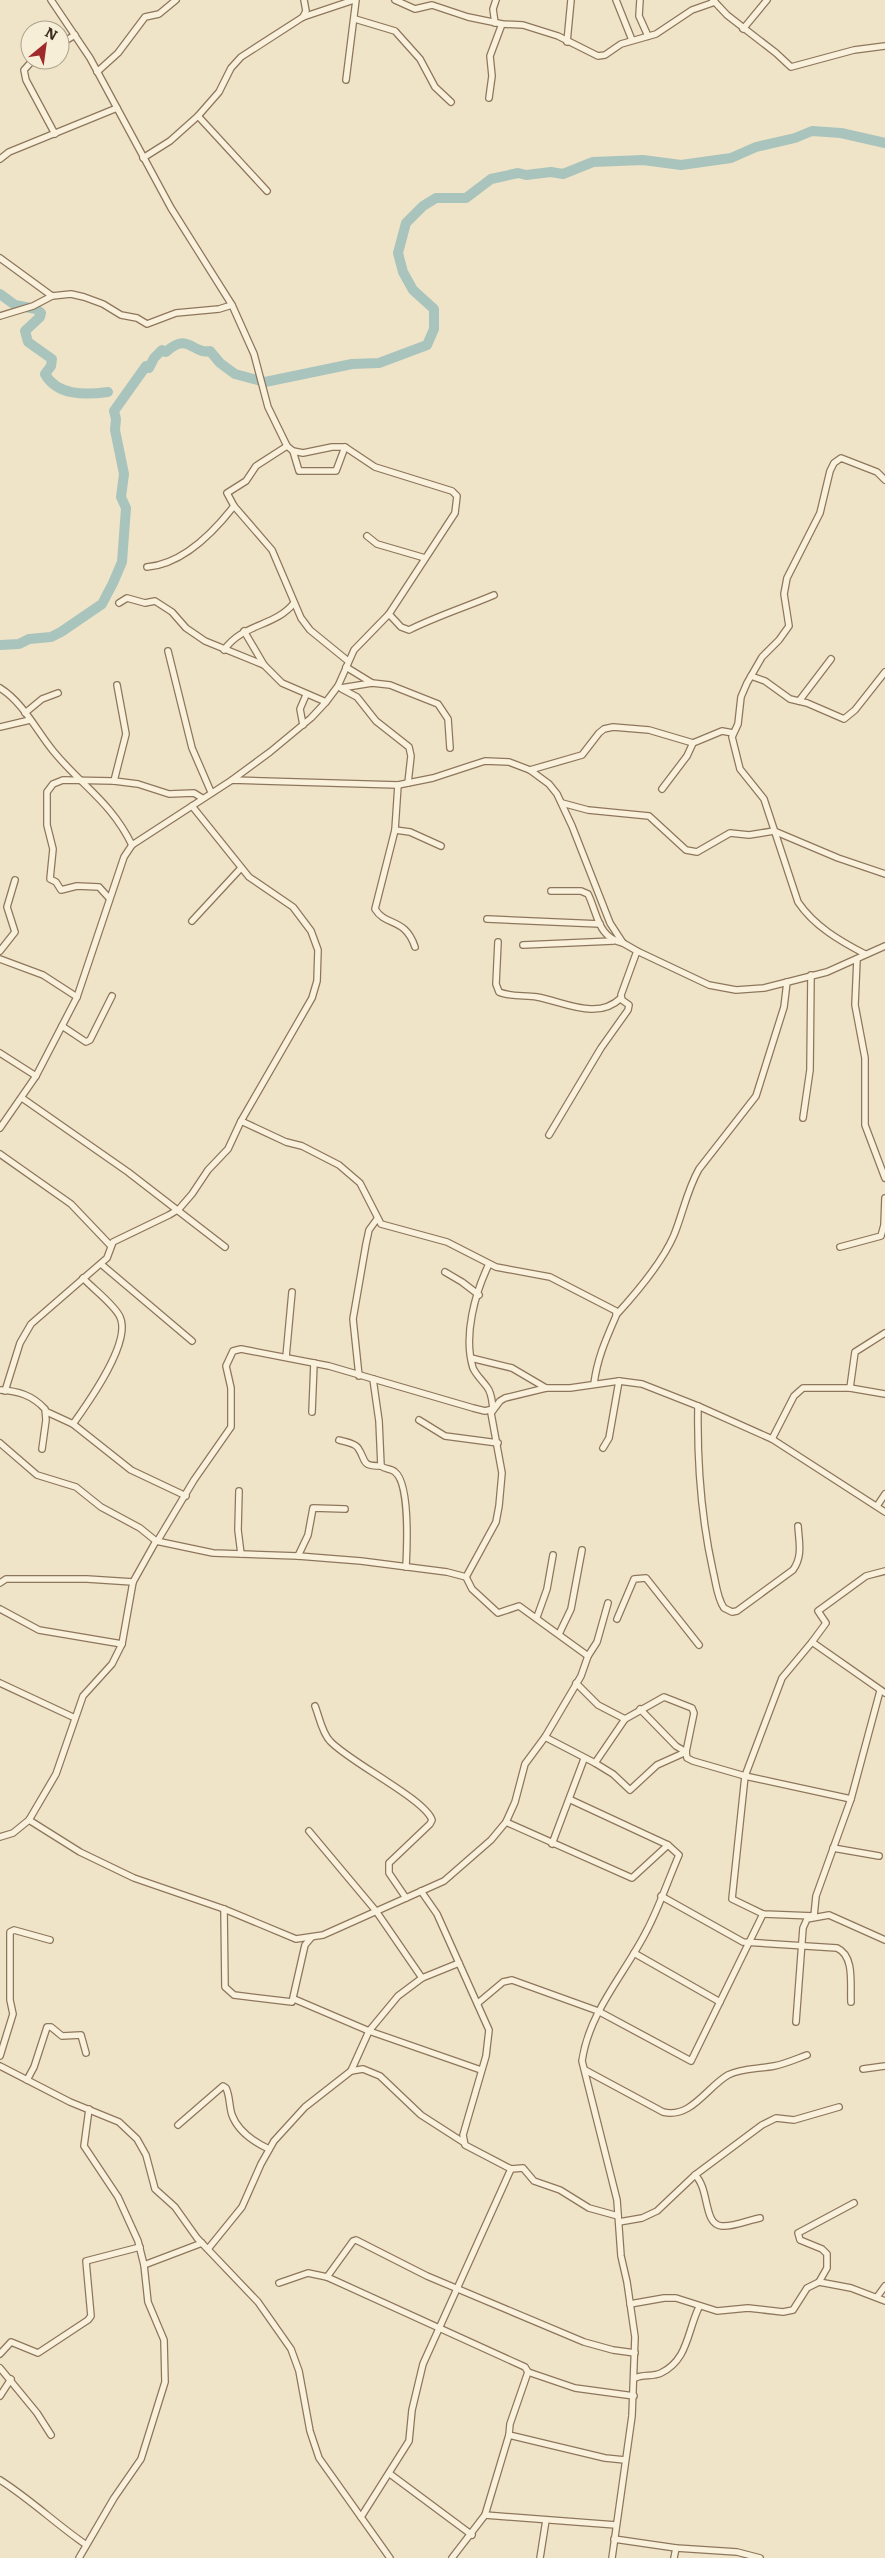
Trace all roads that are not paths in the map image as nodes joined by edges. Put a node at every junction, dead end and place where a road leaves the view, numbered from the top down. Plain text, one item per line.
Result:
1 (51, 0) edge
2 (176, 0) edge
3 (304, 0) edge
4 (355, 0) edge
5 (395, 0) edge
6 (496, 0) edge
7 (571, 0) edge
8 (616, 0) edge
9 (640, 0) edge
10 (767, 0) edge
11 (714, 1) edge
12 (302, 17) junction
13 (355, 19) junction
14 (498, 24) junction
15 (743, 29) junction
16 (75, 35) junction
17 (648, 36) junction
18 (70, 38) edge
19 (632, 40) junction
20 (567, 42) junction
21 (885, 46) edge
22 (25, 70) edge
23 (97, 72) junction
24 (346, 80) dead end
25 (489, 98) dead end
26 (451, 102) dead end
27 (116, 108) junction
28 (198, 116) junction
29 (55, 134) junction
30 (143, 158) junction
31 (0, 160) edge
32 (267, 191) dead end
33 (0, 258) edge
34 (52, 296) junction
35 (232, 305) junction
36 (0, 316) edge
37 (287, 446) junction
38 (345, 447) junction
39 (293, 451) junction
40 (885, 480) edge
41 (234, 506) junction
42 (367, 536) dead end
43 (425, 558) junction
44 (148, 567) dead end
45 (494, 595) dead end
46 (119, 603) dead end
47 (294, 603) junction
48 (390, 614) junction
49 (244, 631) junction
50 (224, 650) junction
51 (168, 651) dead end
52 (830, 659) dead end
53 (347, 664) junction
54 (264, 665) junction
55 (885, 672) edge
56 (751, 676) junction
57 (372, 683) junction
58 (117, 685) dead end
59 (340, 687) junction
60 (0, 688) edge
61 (58, 694) dead end
62 (306, 695) junction
63 (798, 701) junction
64 (326, 702) junction
65 (25, 713) junction
66 (30, 720) junction
67 (303, 724) junction
68 (0, 726) edge
69 (733, 734) junction
70 (693, 742) junction
71 (450, 748) dead end
72 (530, 770) junction
73 (232, 780) junction
74 (114, 781) junction
75 (83, 782) junction
76 (408, 783) junction
77 (398, 785) junction
78 (662, 789) dead end
79 (211, 792) junction
80 (202, 798) junction
81 (562, 804) junction
82 (192, 806) junction
83 (395, 830) junction
84 (774, 831) junction
85 (132, 845) junction
86 (441, 846) dead end
87 (241, 868) junction
88 (885, 874) edge
89 (15, 880) dead end
90 (551, 891) dead end
91 (109, 898) junction
92 (487, 919) dead end
93 (192, 921) dead end
94 (600, 924) junction
95 (613, 941) junction
96 (498, 942) dead end
97 (623, 943) junction
98 (523, 944) dead end
99 (885, 946) edge
100 (415, 947) dead end
101 (0, 951) edge
102 (638, 952) junction
103 (865, 954) junction
104 (0, 959) edge
105 (857, 959) junction
106 (811, 975) junction
107 (787, 982) junction
108 (112, 996) dead end
109 (77, 997) junction
110 (621, 998) junction
111 (62, 1026) junction
112 (0, 1053) edge
113 (36, 1076) junction
114 (22, 1098) junction
115 (803, 1118) dead end
116 (241, 1121) junction
117 (0, 1128) edge
118 (549, 1135) dead end
119 (0, 1154) edge
120 (885, 1178) edge
121 (885, 1198) edge
122 (178, 1209) junction
123 (378, 1219) junction
124 (110, 1245) junction
125 (225, 1247) dead end
126 (840, 1247) dead end
127 (101, 1264) junction
128 (489, 1264) junction
129 (445, 1272) dead end
130 (83, 1278) junction
131 (292, 1292) dead end
132 (479, 1295) junction
133 (617, 1314) junction
134 (885, 1333) edge
135 (192, 1341) dead end
136 (286, 1357) junction
137 (471, 1358) junction
138 (314, 1363) junction
139 (359, 1376) junction
140 (373, 1380) junction
141 (619, 1381) junction
142 (594, 1384) junction
143 (546, 1388) junction
144 (850, 1388) junction
145 (3, 1390) edge
146 (885, 1394) edge
147 (698, 1406) junction
148 (493, 1409) junction
149 (47, 1412) junction
150 (312, 1412) dead end
151 (420, 1420) dead end
152 (73, 1424) junction
153 (772, 1439) junction
154 (339, 1440) dead end
155 (0, 1443) edge
156 (498, 1443) junction
157 (42, 1448) dead end
158 (603, 1448) dead end
159 (381, 1466) junction
160 (239, 1491) dead end
161 (885, 1494) edge
162 (186, 1496) junction
163 (878, 1506) junction
164 (345, 1509) dead end
165 (885, 1512) edge
166 (798, 1526) dead end
167 (157, 1541) junction
168 (582, 1550) dead end
169 (242, 1554) junction
170 (553, 1555) dead end
171 (298, 1556) junction
172 (406, 1567) junction
173 (885, 1571) edge
174 (466, 1578) junction
175 (133, 1582) junction
176 (0, 1583) edge
177 (608, 1603) dead end
178 (0, 1609) edge
179 (537, 1617) junction
180 (617, 1618) dead end
181 (559, 1634) junction
182 (812, 1642) junction
183 (122, 1644) junction
184 (699, 1645) dead end
185 (588, 1656) junction
186 (576, 1683) junction
187 (0, 1684) edge
188 (883, 1692) edge
189 (315, 1706) dead end
190 (640, 1709) junction
191 (75, 1718) junction
192 (625, 1720) junction
193 (545, 1737) junction
194 (686, 1752) junction
195 (584, 1759) junction
196 (595, 1763) junction
197 (745, 1776) junction
198 (851, 1799) junction
199 (571, 1800) junction
200 (28, 1820) junction
201 (506, 1822) junction
202 (309, 1830) dead end
203 (0, 1837) edge
204 (552, 1844) junction
205 (668, 1845) junction
206 (833, 1848) junction
207 (879, 1856) dead end
208 (421, 1891) junction
209 (661, 1896) junction
210 (406, 1898) junction
211 (224, 1910) junction
212 (376, 1911) junction
213 (763, 1914) junction
214 (814, 1916) junction
215 (311, 1938) junction
216 (50, 1940) dead end
217 (885, 1940) edge
218 (749, 1943) junction
219 (801, 1946) junction
220 (634, 1953) junction
221 (459, 1963) junction
222 (422, 1978) junction
223 (294, 1999) junction
224 (720, 2002) junction
225 (851, 2002) dead end
226 (478, 2003) junction
227 (598, 2011) junction
228 (796, 2022) dead end
229 (369, 2031) junction
230 (86, 2053) dead end
231 (807, 2055) dead end
232 (0, 2056) edge
233 (0, 2066) edge
234 (885, 2066) edge
235 (863, 2069) dead end
236 (481, 2070) junction
237 (585, 2070) junction
238 (351, 2071) junction
239 (27, 2080) junction
240 (839, 2107) dead end
241 (89, 2109) junction
242 (178, 2125) dead end
243 (463, 2142) junction
244 (269, 2149) junction
245 (511, 2169) junction
246 (695, 2175) junction
247 (854, 2203) dead end
248 (760, 2218) dead end
249 (618, 2219) junction
250 (202, 2243) junction
251 (140, 2247) junction
252 (208, 2249) junction
253 (144, 2265) junction
254 (327, 2276) junction
255 (819, 2282) junction
256 (279, 2283) dead end
257 (885, 2286) edge
258 (456, 2288) junction
259 (877, 2297) junction
260 (885, 2301) edge
261 (630, 2304) junction
262 (699, 2307) junction
263 (438, 2328) junction
264 (0, 2354) edge
265 (635, 2354) junction
266 (0, 2368) edge
267 (528, 2372) junction
268 (634, 2378) junction
269 (11, 2379) junction
270 (0, 2396) edge
271 (634, 2396) junction
272 (51, 2435) dead end
273 (509, 2435) junction
274 (624, 2460) junction
275 (390, 2474) junction
276 (0, 2480) edge
277 (485, 2515) junction
278 (361, 2517) junction
279 (546, 2520) junction
280 (616, 2525) junction
281 (472, 2535) junction
282 (614, 2539) junction
283 (85, 2544) junction
284 (676, 2548) junction
285 (79, 2558) edge
286 (390, 2558) edge
287 (452, 2558) edge
288 (540, 2558) edge
289 (612, 2558) edge
290 (674, 2558) edge
291 (760, 2558) edge

1 - 16 street
2 - 23 street
3 - 12 street
4 - 12 street
4 - 13 street
5 - 14 street
6 - 14 street
7 - 20 street
8 - 19 street
9 - 17 street
10 - 15 street
11 - 15 street
11 - 17 street
12 - 28 street
13 - 24 street
13 - 26 street
14 - 20 street
14 - 25 street
15 - 21 street
16 - 18 street
16 - 23 street
17 - 19 street
19 - 20 street
22 - 29 street
23 - 27 street
27 - 29 street
27 - 30 street
28 - 30 street
28 - 32 street
29 - 31 street
30 - 35 street
33 - 34 street
34 - 35 street
34 - 36 street
35 - 37 street
37 - 39 street
37 - 41 street
38 - 39 street
38 - 39 street
38 - 43 street
40 - 56 street
41 - 44 street
41 - 47 street
42 - 43 street
43 - 48 street
45 - 48 street
46 - 50 street
47 - 49 street
47 - 53 street
48 - 53 street
49 - 50 street
49 - 54 street
50 - 54 street
51 - 79 street
52 - 63 street
53 - 57 street
53 - 59 street
54 - 62 street
55 - 63 street
56 - 63 street
56 - 69 street
57 - 59 street
57 - 71 street
58 - 74 street
59 - 64 street
59 - 76 street
60 - 65 street
61 - 65 street
62 - 64 street
62 - 67 street
64 - 67 street
65 - 66 street
66 - 68 street
66 - 75 street
67 - 73 street
69 - 70 street
69 - 84 street
70 - 72 street
70 - 78 street
72 - 76 street
72 - 81 street
73 - 77 street
73 - 79 street
74 - 75 street
74 - 80 street
75 - 85 street
75 - 91 street
76 - 77 street
77 - 83 street
79 - 80 street
80 - 82 street
81 - 84 street
81 - 97 street
82 - 85 street
82 - 87 street
83 - 86 street
83 - 100 street
84 - 88 street
84 - 103 street
85 - 91 street
87 - 93 street
87 - 116 street
89 - 101 street
90 - 94 street
91 - 109 street
92 - 94 street
94 - 95 street
95 - 97 street
95 - 98 street
96 - 110 street
97 - 102 street
99 - 103 street
102 - 107 street
102 - 110 street
103 - 105 street
104 - 109 street
105 - 106 street
105 - 120 street
106 - 107 street
106 - 115 street
107 - 133 street
108 - 111 street
109 - 111 street
110 - 118 street
111 - 113 street
112 - 113 street
113 - 114 street
114 - 117 street
114 - 122 street
116 - 122 street
116 - 123 street
119 - 124 street
121 - 126 street
122 - 124 street
122 - 125 street
123 - 128 street
123 - 139 street
124 - 127 street
127 - 130 street
127 - 135 street
128 - 132 street
128 - 133 street
129 - 132 street
130 - 145 street
130 - 152 street
131 - 136 street
132 - 137 street
133 - 142 street
134 - 144 street
136 - 138 street
136 - 162 street
137 - 143 street
137 - 148 street
138 - 139 street
138 - 150 street
139 - 140 street
140 - 148 street
140 - 159 street
141 - 142 street
141 - 147 street
141 - 158 street
142 - 143 street
143 - 148 street
144 - 146 street
144 - 153 street
145 - 149 street
147 - 153 street
147 - 166 street
148 - 156 street
149 - 152 street
149 - 157 street
151 - 156 street
152 - 162 street
153 - 163 street
154 - 159 street
155 - 167 street
156 - 174 street
159 - 172 street
160 - 169 street
161 - 163 street
162 - 167 street
163 - 165 street
164 - 171 street
167 - 169 street
167 - 175 street
168 - 181 street
169 - 171 street
170 - 179 street
171 - 172 street
172 - 174 street
173 - 182 street
174 - 179 street
175 - 176 street
175 - 183 street
177 - 185 street
178 - 183 street
179 - 181 street
180 - 184 street
181 - 185 street
182 - 188 street
182 - 197 street
183 - 191 street
185 - 186 street
186 - 192 street
186 - 193 street
187 - 191 street
188 - 198 street
189 - 210 street
190 - 192 street
190 - 194 street
190 - 194 street
191 - 200 street
192 - 196 street
193 - 195 street
193 - 201 street
194 - 196 street
194 - 197 street
195 - 196 street
195 - 199 street
197 - 198 street
197 - 213 street
198 - 206 street
199 - 204 street
199 - 205 street
200 - 203 street
200 - 211 street
201 - 204 street
201 - 208 street
202 - 212 street
204 - 205 street
205 - 209 street
206 - 207 street
206 - 214 street
208 - 210 street
208 - 221 street
209 - 218 street
209 - 220 street
210 - 212 street
211 - 215 street
211 - 223 street
212 - 215 street
212 - 222 street
213 - 214 street
213 - 218 street
214 - 217 street
214 - 219 street
215 - 223 street
216 - 232 street
218 - 219 street
218 - 224 street
219 - 225 street
219 - 228 street
220 - 224 street
220 - 227 street
221 - 222 street
221 - 226 street
222 - 229 street
223 - 229 street
224 - 227 street
226 - 227 street
226 - 236 street
227 - 237 street
229 - 236 street
229 - 238 street
230 - 239 street
231 - 237 street
233 - 239 street
234 - 235 street
236 - 243 street
237 - 249 street
238 - 243 street
238 - 244 street
239 - 241 street
240 - 246 street
241 - 250 street
241 - 251 street
242 - 244 street
243 - 245 street
244 - 252 street
245 - 249 street
245 - 258 street
246 - 248 street
246 - 249 street
247 - 255 street
249 - 261 street
250 - 252 street
250 - 253 street
251 - 253 street
251 - 264 street
252 - 278 street
253 - 283 street
254 - 256 street
254 - 258 street
254 - 263 street
255 - 259 street
255 - 262 street
257 - 259 street
258 - 263 street
258 - 265 street
259 - 260 street
261 - 262 street
261 - 265 street
262 - 268 street
263 - 267 street
263 - 275 street
265 - 268 street
266 - 269 street
267 - 271 street
267 - 273 street
268 - 271 street
269 - 270 street
269 - 272 street
271 - 274 street
273 - 274 street
273 - 277 street
274 - 280 street
275 - 278 street
275 - 281 street
276 - 283 street
277 - 279 street
277 - 281 street
278 - 286 street
279 - 280 street
279 - 288 street
280 - 282 street
281 - 287 street
282 - 284 street
282 - 289 street
283 - 285 street
284 - 290 street
284 - 291 street

